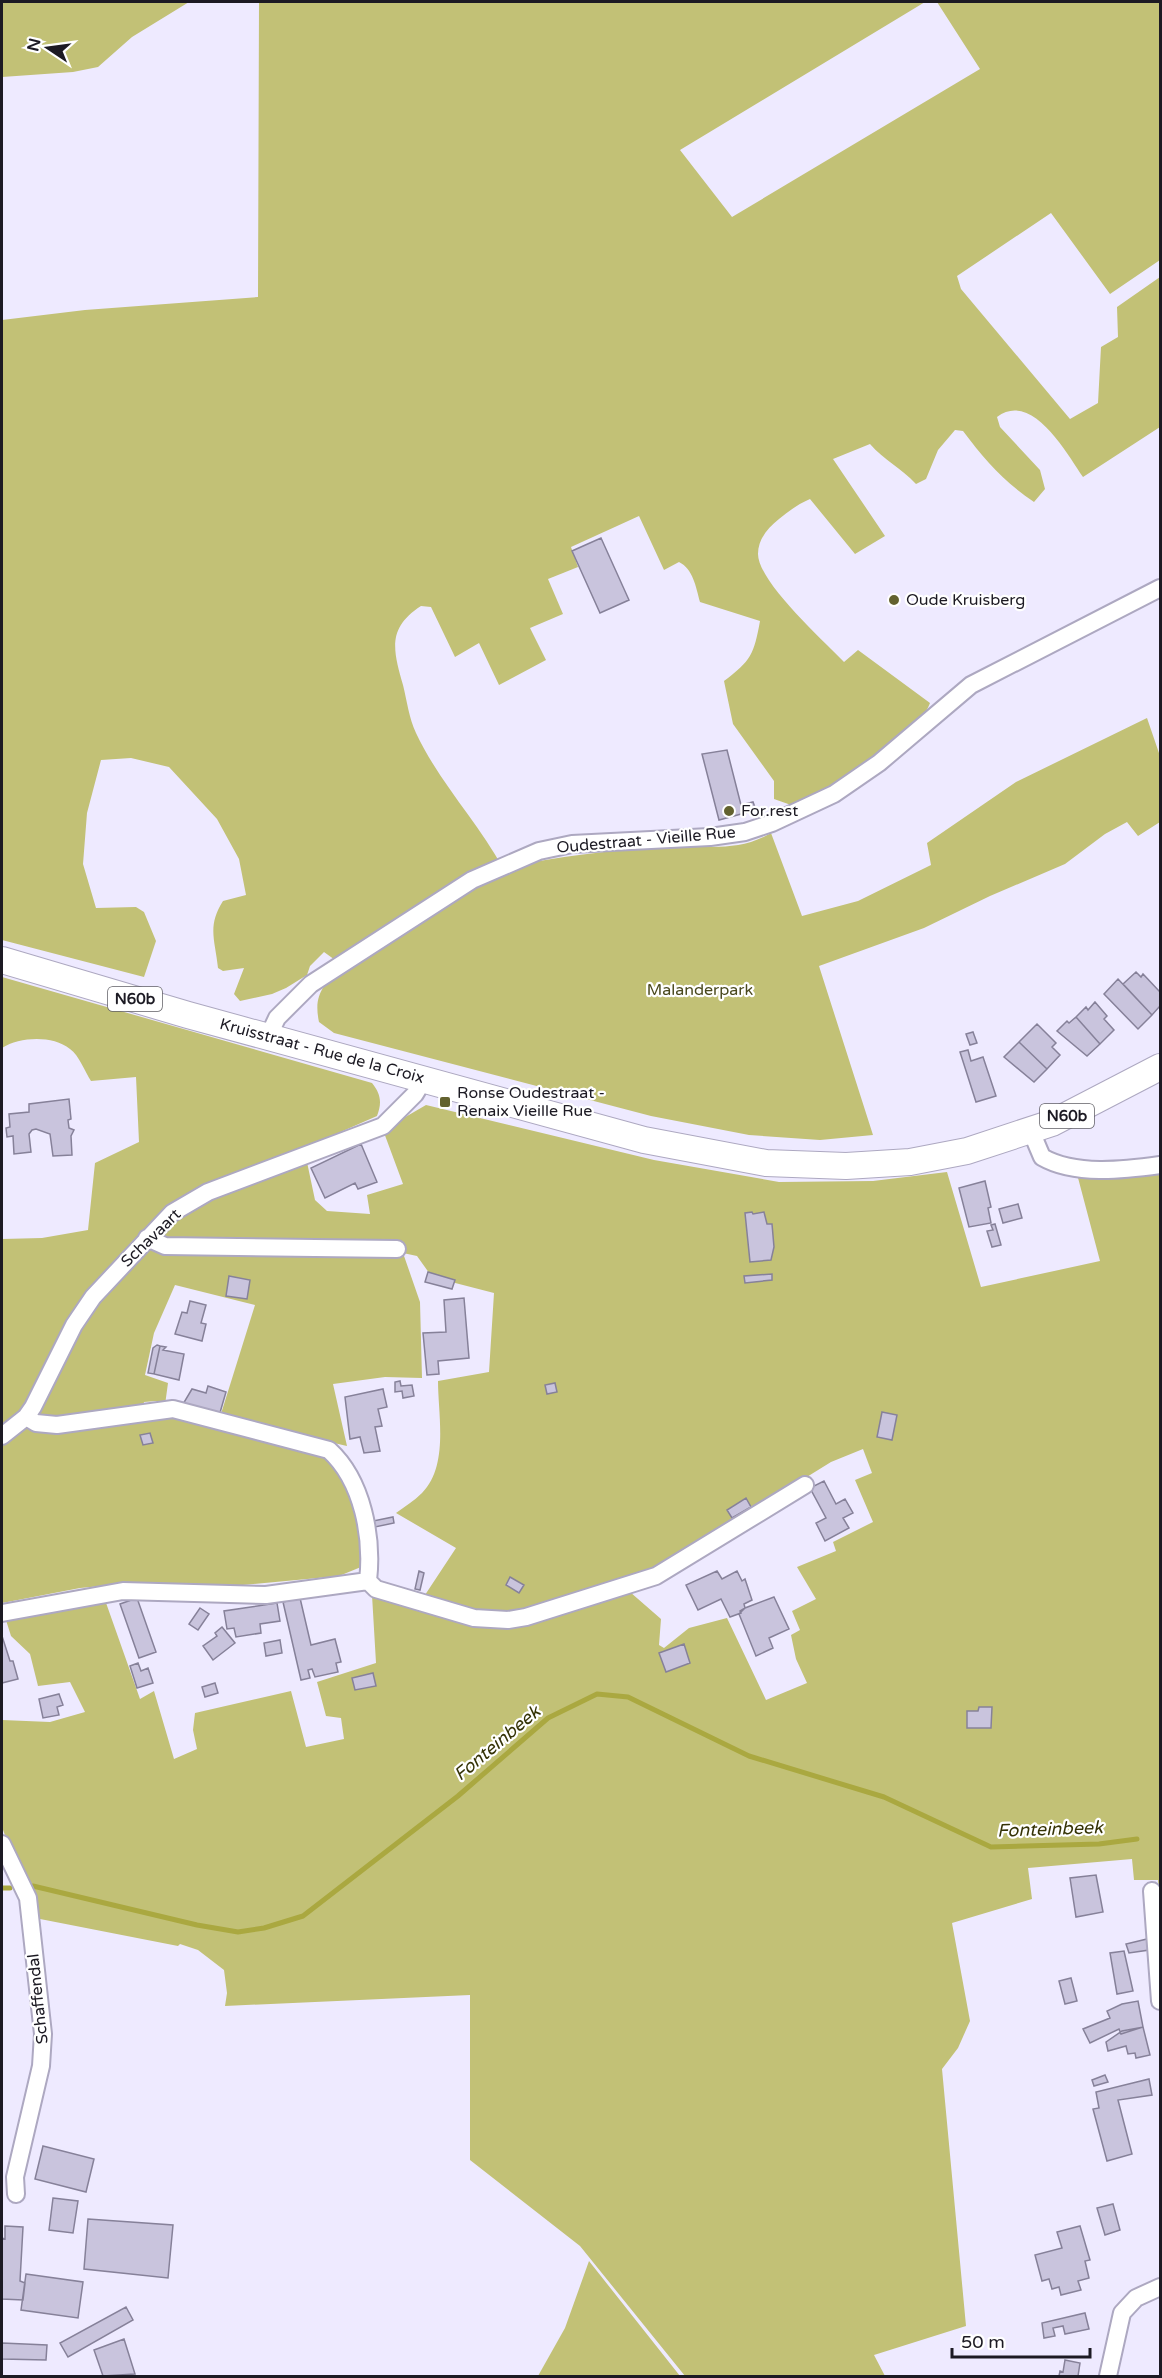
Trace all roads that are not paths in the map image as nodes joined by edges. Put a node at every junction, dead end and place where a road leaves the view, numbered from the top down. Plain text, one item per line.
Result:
1 (1161, 588) edge
2 (2, 960) edge
3 (269, 1035) junction
4 (1161, 1066) edge
5 (424, 1079) junction
6 (1031, 1131) junction
7 (1161, 1165) edge
8 (147, 1238) junction
9 (397, 1249) dead end
10 (26, 1417) junction
11 (2, 1436) edge
12 (805, 1485) dead end
13 (368, 1581) junction
14 (2, 1613) edge
15 (2, 1844) edge
16 (1152, 1892) dead end
17 (1161, 2001) edge
18 (16, 2194) dead end
19 (1161, 2287) edge
20 (1108, 2376) edge

1 - 3 street, Oudestraat - Vieille Rue
2 - 3 main road, Kruisstraat - Rue de la Croix / N60b
3 - 5 main road, Kruisstraat - Rue de la Croix / N60b
4 - 6 main road, Kruisstraat - Rue de la Croix / N60b
5 - 6 main road, Kruisstraat - Rue de la Croix / N60b
5 - 8 street, Schavaart
6 - 7 street
8 - 9 street
8 - 10 street, Schavaart
10 - 11 street, Schavaart
10 - 13 street
12 - 13 street
13 - 14 street
15 - 18 street, Schaffendal
16 - 17 street
19 - 20 street

